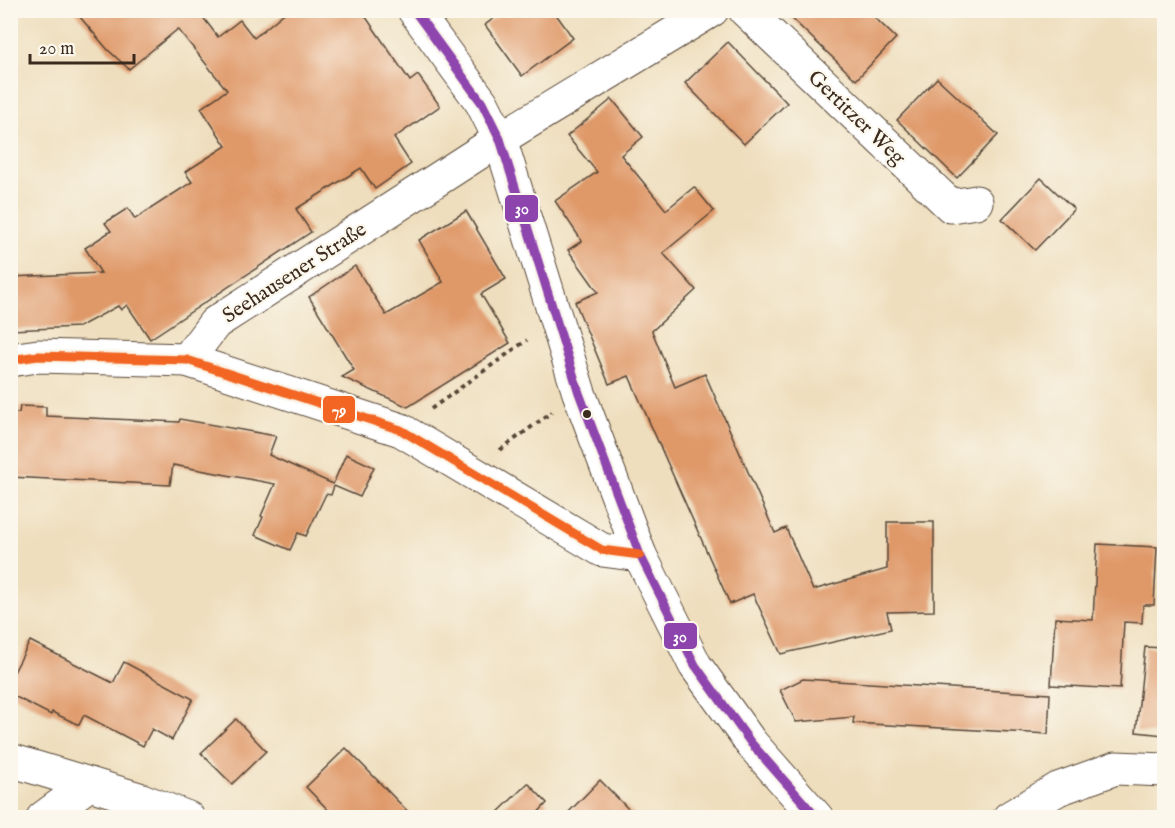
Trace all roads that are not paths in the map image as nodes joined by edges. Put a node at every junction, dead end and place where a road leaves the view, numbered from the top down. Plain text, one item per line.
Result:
1 (414, 10) edge
2 (712, 10) edge
3 (745, 10) edge
4 (500, 139) junction
5 (976, 202) dead end
6 (10, 360) edge
7 (188, 360) junction
8 (640, 555) junction
9 (10, 760) edge
10 (1164, 770) edge
11 (89, 784) junction
12 (43, 818) edge
13 (188, 818) edge
14 (817, 818) edge
15 (1009, 818) edge

1 - 4 street
2 - 4 street
3 - 5 street, Gertitzer Weg
4 - 7 street, Seehausener Straße
4 - 8 street
6 - 7 street
7 - 8 street
8 - 14 street
9 - 11 street
10 - 15 street
11 - 12 street
11 - 13 street

